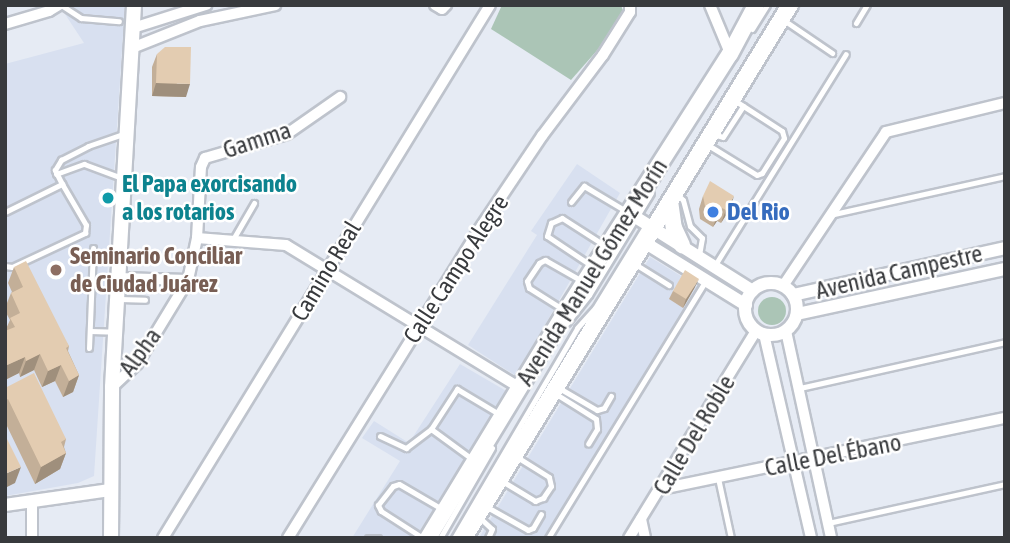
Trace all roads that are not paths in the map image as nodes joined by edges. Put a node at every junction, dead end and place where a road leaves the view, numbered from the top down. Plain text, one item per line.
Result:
1 (60, 5) edge
2 (134, 5) edge
3 (206, 5) edge
4 (275, 5) edge
5 (435, 5) edge
6 (446, 5) edge
7 (490, 5) edge
8 (630, 5) edge
9 (710, 5) edge
10 (756, 5) edge
11 (766, 5) edge
12 (867, 5) edge
13 (254, 7) edge
14 (237, 9) edge
15 (784, 10) edge
16 (119, 21) dead end
17 (856, 23) dead end
18 (5, 24) edge
19 (133, 28) junction
20 (132, 48) junction
21 (832, 53) dead end
22 (730, 54) junction
23 (846, 54) dead end
24 (1005, 92) edge
25 (340, 97) dead end
26 (738, 102) junction
27 (1001, 103) edge
28 (127, 132) junction
29 (709, 138) junction
30 (76, 152) junction
31 (81, 164) junction
32 (56, 174) junction
33 (1005, 176) edge
34 (124, 178) junction
35 (62, 184) junction
36 (673, 197) junction
37 (571, 202) dead end
38 (254, 203) dead end
39 (5, 212) edge
40 (830, 215) junction
41 (641, 220) junction
42 (197, 239) junction
43 (232, 241) junction
44 (645, 242) junction
45 (682, 245) junction
46 (607, 247) junction
47 (93, 248) dead end
48 (1005, 248) edge
49 (983, 253) junction
50 (699, 255) junction
51 (632, 262) junction
52 (19, 263) junction
53 (715, 265) junction
54 (5, 266) edge
55 (594, 267) junction
56 (328, 269) junction
57 (1005, 269) edge
58 (987, 273) junction
59 (26, 276) edge
60 (118, 278) junction
61 (188, 280) junction
62 (706, 280) junction
63 (585, 282) junction
64 (855, 282) junction
65 (669, 285) dead end
66 (783, 286) junction
67 (753, 291) junction
68 (793, 295) junction
69 (117, 299) junction
70 (145, 300) dead end
71 (858, 301) junction
72 (746, 305) junction
73 (565, 311) junction
74 (797, 314) junction
75 (419, 326) junction
76 (90, 331) junction
77 (786, 331) junction
78 (115, 332) junction
79 (760, 332) junction
80 (1005, 342) edge
81 (89, 348) dead end
82 (112, 387) junction
83 (519, 387) junction
84 (800, 388) junction
85 (555, 389) junction
86 (611, 396) dead end
87 (502, 415) junction
88 (1005, 418) edge
89 (431, 429) junction
90 (380, 436) dead end
91 (588, 444) dead end
92 (515, 455) junction
93 (814, 458) junction
94 (474, 460) junction
95 (795, 462) junction
96 (718, 478) junction
97 (500, 479) junction
98 (1005, 484) edge
99 (110, 489) junction
100 (661, 489) junction
101 (32, 501) junction
102 (5, 505) edge
103 (444, 511) junction
104 (480, 511) junction
105 (541, 514) dead end
106 (641, 519) junction
107 (828, 523) junction
108 (112, 537) edge
109 (32, 538) edge
110 (163, 538) edge
111 (288, 538) edge
112 (368, 538) edge
113 (378, 538) edge
114 (425, 538) edge
115 (440, 538) edge
116 (454, 538) edge
117 (465, 538) edge
118 (488, 538) edge
119 (548, 538) edge
120 (629, 538) edge
121 (645, 538) edge
122 (732, 538) edge
123 (811, 538) edge
124 (831, 538) edge

1 - 16 lane
1 - 18 street
2 - 19 main road
3 - 19 street
4 - 13 street
5 - 6 street
7 - 56 street, Camino Real
8 - 75 street, Calle Campo Alegre
9 - 22 street
10 - 22 main road, Avenida Manuel Gómez Morín
11 - 41 lane
12 - 17 lane
13 - 14 street
14 - 20 street
15 - 21 lane
15 - 26 main road, Avenida Manuel Gómez Morín
15 - 41 lane
19 - 20 main road
20 - 28 main road
22 - 41 main road, Avenida Manuel Gómez Morín
23 - 53 lane
24 - 27 street
25 - 42 street, Gamma
26 - 29 main road, Avenida Manuel Gómez Morín
26 - 29 lane
27 - 40 street
28 - 30 lane
28 - 34 main road
29 - 36 main road, Avenida Manuel Gómez Morín
30 - 31 lane
30 - 32 lane
31 - 32 lane
31 - 34 lane
32 - 35 lane
33 - 40 lane
34 - 60 main road
35 - 39 lane
35 - 52 lane
36 - 41 main road, Avenida Manuel Gómez Morín
36 - 45 main road
36 - 50 lane
37 - 41 lane
38 - 43 lane
40 - 66 street
41 - 44 main road, Avenida Manuel Gómez Morín
41 - 45 street
41 - 46 main road, Avenida Manuel Gómez Morín
41 - 115 lane
41 - 116 lane
42 - 43 street
42 - 61 street, Alpha
43 - 56 street
44 - 51 main road, Avenida Manuel Gómez Morín
44 - 62 street
45 - 50 street
46 - 55 main road, Avenida Manuel Gómez Morín
46 - 55 lane
47 - 76 lane
48 - 49 street, Avenida Campestre
49 - 58 street
49 - 64 street, Avenida Campestre
50 - 53 street
51 - 65 lane
51 - 85 main road, Avenida Manuel Gómez Morín
52 - 54 lane
52 - 59 lane
53 - 67 street
55 - 63 main road, Avenida Manuel Gómez Morín
56 - 75 street
56 - 110 street, Camino Real
57 - 58 street, Avenida Campestre
58 - 71 street, Avenida Campestre
60 - 61 street
60 - 69 main road
61 - 82 street, Alpha
62 - 72 street
62 - 119 lane
63 - 73 main road, Avenida Manuel Gómez Morín
63 - 73 lane
64 - 68 street, Avenida Campestre
64 - 71 street
66 - 67 street
66 - 68 street
67 - 72 street
68 - 74 street
69 - 70 lane
69 - 78 main road
71 - 74 street, Avenida Campestre
72 - 79 street
73 - 83 main road, Avenida Manuel Gómez Morín
74 - 77 street
75 - 83 street
75 - 111 street, Calle Campo Alegre
76 - 78 lane
76 - 81 lane
77 - 79 street
77 - 84 street
78 - 82 main road
79 - 95 street
79 - 100 street, Calle Del Roble
80 - 84 lane
82 - 99 main road
83 - 87 main road, Avenida Manuel Gómez Morín
84 - 93 street
85 - 86 lane
85 - 91 lane
85 - 92 main road, Avenida Manuel Gómez Morín
87 - 89 lane
87 - 94 main road, Avenida Manuel Gómez Morín
88 - 93 street, Calle Del Ébano
89 - 90 lane
89 - 94 lane
92 - 97 main road, Avenida Manuel Gómez Morín
92 - 97 lane
93 - 95 street, Calle Del Ébano
93 - 107 street
94 - 103 main road, Avenida Manuel Gómez Morín
95 - 96 street, Calle Del Ébano
95 - 123 street
96 - 100 street, Calle Del Ébano
96 - 122 lane
97 - 104 main road, Avenida Manuel Gómez Morín
98 - 107 lane
99 - 101 street
99 - 108 main road
100 - 106 street, Calle Del Roble
101 - 102 street
101 - 109 street
103 - 114 main road, Avenida Manuel Gómez Morín
103 - 114 lane
104 - 105 lane
104 - 117 main road, Avenida Manuel Gómez Morín
104 - 118 lane
106 - 120 street, Calle Del Roble
106 - 121 street
107 - 124 street
112 - 113 lane

